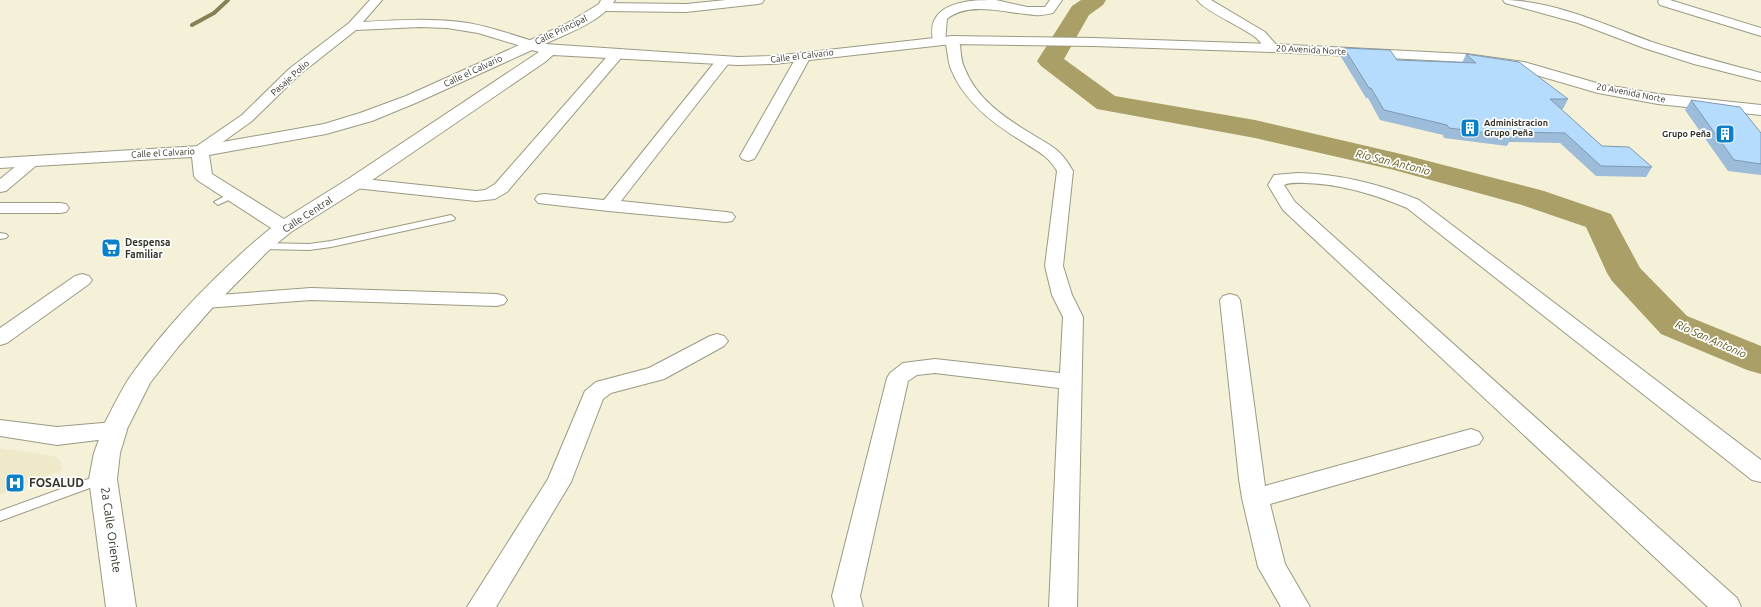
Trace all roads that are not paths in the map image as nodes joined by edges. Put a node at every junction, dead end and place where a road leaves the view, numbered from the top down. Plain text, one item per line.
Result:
1 (376, 0) edge
2 (758, 0) edge
3 (1056, 0) edge
4 (1203, 0) edge
5 (1509, 0) edge
6 (1531, 2) edge
7 (1664, 2) dead end
8 (606, 3) edge
9 (353, 26) junction
10 (1761, 32) edge
11 (948, 42) junction
12 (531, 45) junction
13 (1272, 48) junction
14 (549, 50) junction
15 (616, 54) junction
16 (804, 56) junction
17 (722, 61) junction
18 (1761, 77) edge
19 (1761, 110) edge
20 (200, 151) junction
21 (748, 156) dead end
22 (32, 161) junction
23 (0, 163) edge
24 (355, 183) junction
25 (0, 187) edge
26 (544, 199) dead end
27 (608, 206) junction
28 (0, 208) edge
29 (60, 208) dead end
30 (726, 217) dead end
31 (451, 218) dead end
32 (284, 228) junction
33 (262, 246) junction
34 (82, 280) dead end
35 (497, 300) dead end
36 (1230, 300) dead end
37 (205, 302) junction
38 (0, 338) edge
39 (717, 341) dead end
40 (1071, 382) junction
41 (0, 428) edge
42 (114, 430) junction
43 (1471, 438) dead end
44 (1761, 473) edge
45 (103, 479) junction
46 (1255, 498) junction
47 (0, 516) edge
48 (121, 607) edge
49 (481, 607) edge
50 (849, 607) edge
51 (1063, 607) edge
52 (1296, 607) edge
53 (1727, 607) edge

1 - 9 street, Pasaje Polio
2 - 8 street
3 - 11 street
4 - 13 street
5 - 6 street
6 - 18 street
7 - 10 street
8 - 12 street, Calle Principal
9 - 12 street
9 - 20 street, Pasaje Polio
11 - 13 street, 20 Avenida Norte
11 - 16 street, Calle el Calvario
11 - 40 street
12 - 14 street, Calle el Calvario
12 - 20 street, Calle el Calvario
13 - 19 street, 20 Avenida Norte
14 - 15 street, Calle el Calvario
14 - 24 street, Calle Central
15 - 17 street, Calle el Calvario
15 - 24 street
16 - 17 street, Calle el Calvario
16 - 21 street
17 - 27 street
20 - 22 street, Calle el Calvario
20 - 32 street
22 - 23 street, Calle el Calvario
22 - 25 street
24 - 32 street, Calle Central
26 - 27 street
27 - 30 street
28 - 29 street
31 - 33 lane
32 - 33 street, Calle Central
33 - 37 street, Calle Central
34 - 38 street
35 - 37 street
36 - 46 street
37 - 42 street, Calle Central
39 - 49 street
40 - 50 street
40 - 51 street
41 - 42 street
42 - 45 street, 2a Calle Oriente
43 - 46 street
44 - 53 street
45 - 47 lane
45 - 48 street, 2a Calle Oriente
46 - 52 street

